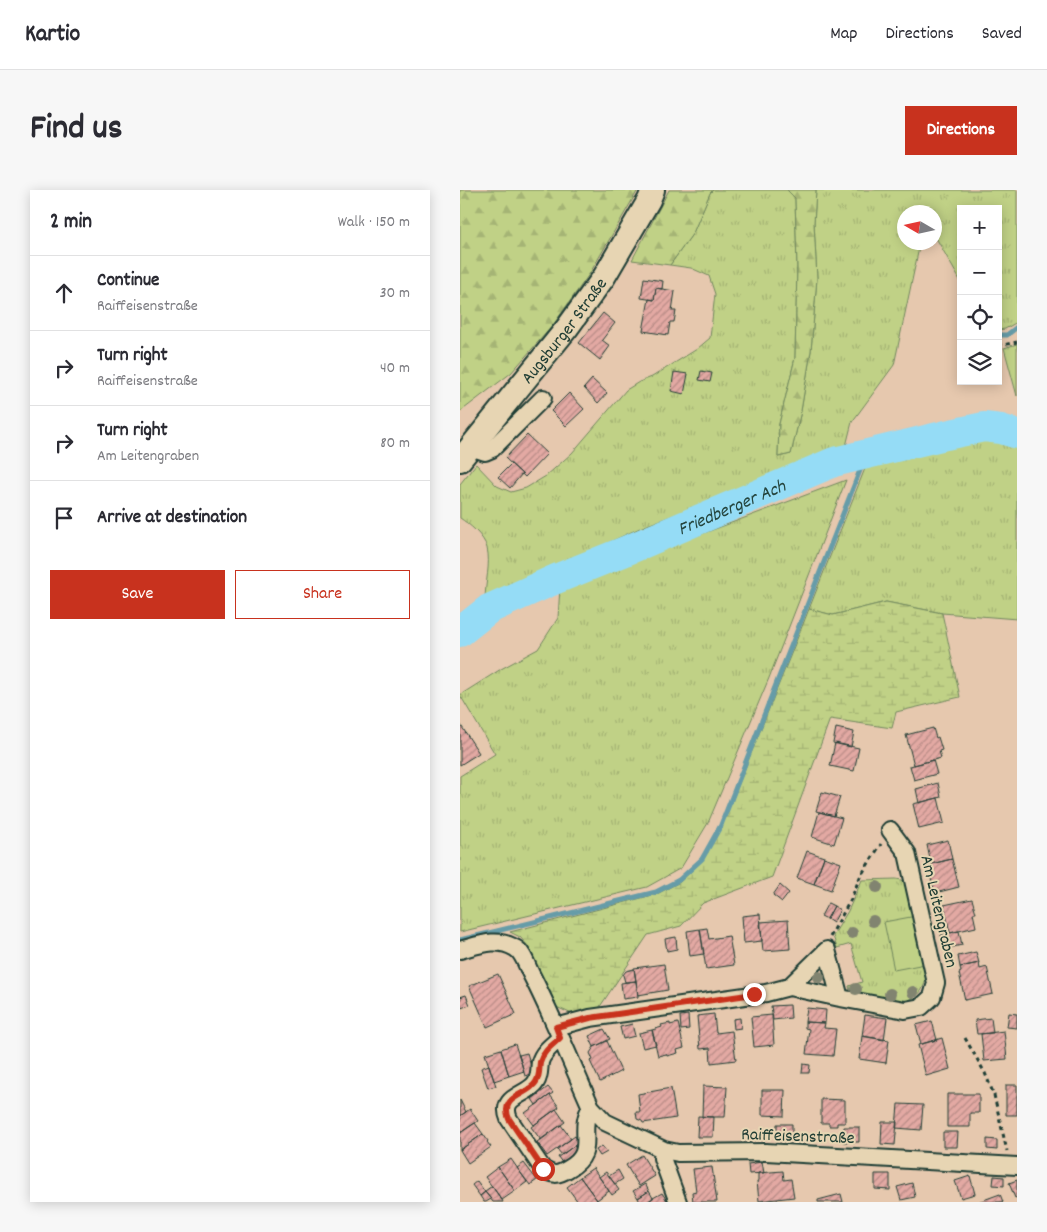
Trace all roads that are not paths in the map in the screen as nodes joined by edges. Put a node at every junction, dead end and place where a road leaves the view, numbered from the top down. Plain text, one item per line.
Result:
1 (653, 190) edge
2 (543, 398) dead end
3 (465, 454) edge
4 (890, 830) road end
5 (460, 950) edge
6 (789, 987) junction
7 (840, 998) junction
8 (558, 1033) junction
9 (591, 1107) junction
10 (664, 1150) junction
11 (1014, 1166) edge
12 (678, 1202) edge

1 - 3 main road, Augsburger Straße
2 - 3 street
4 - 7 street, Am Leitengraben
5 - 8 street, Raiffeisenstraße
6 - 7 street, Am Leitengraben
6 - 7 street, Am Leitengraben
6 - 8 street, Am Leitengraben
8 - 9 street, Raiffeisenstraße
8 - 9 street
9 - 10 street, Raiffeisenstraße
10 - 11 street, Raiffeisenstraße
10 - 12 street

